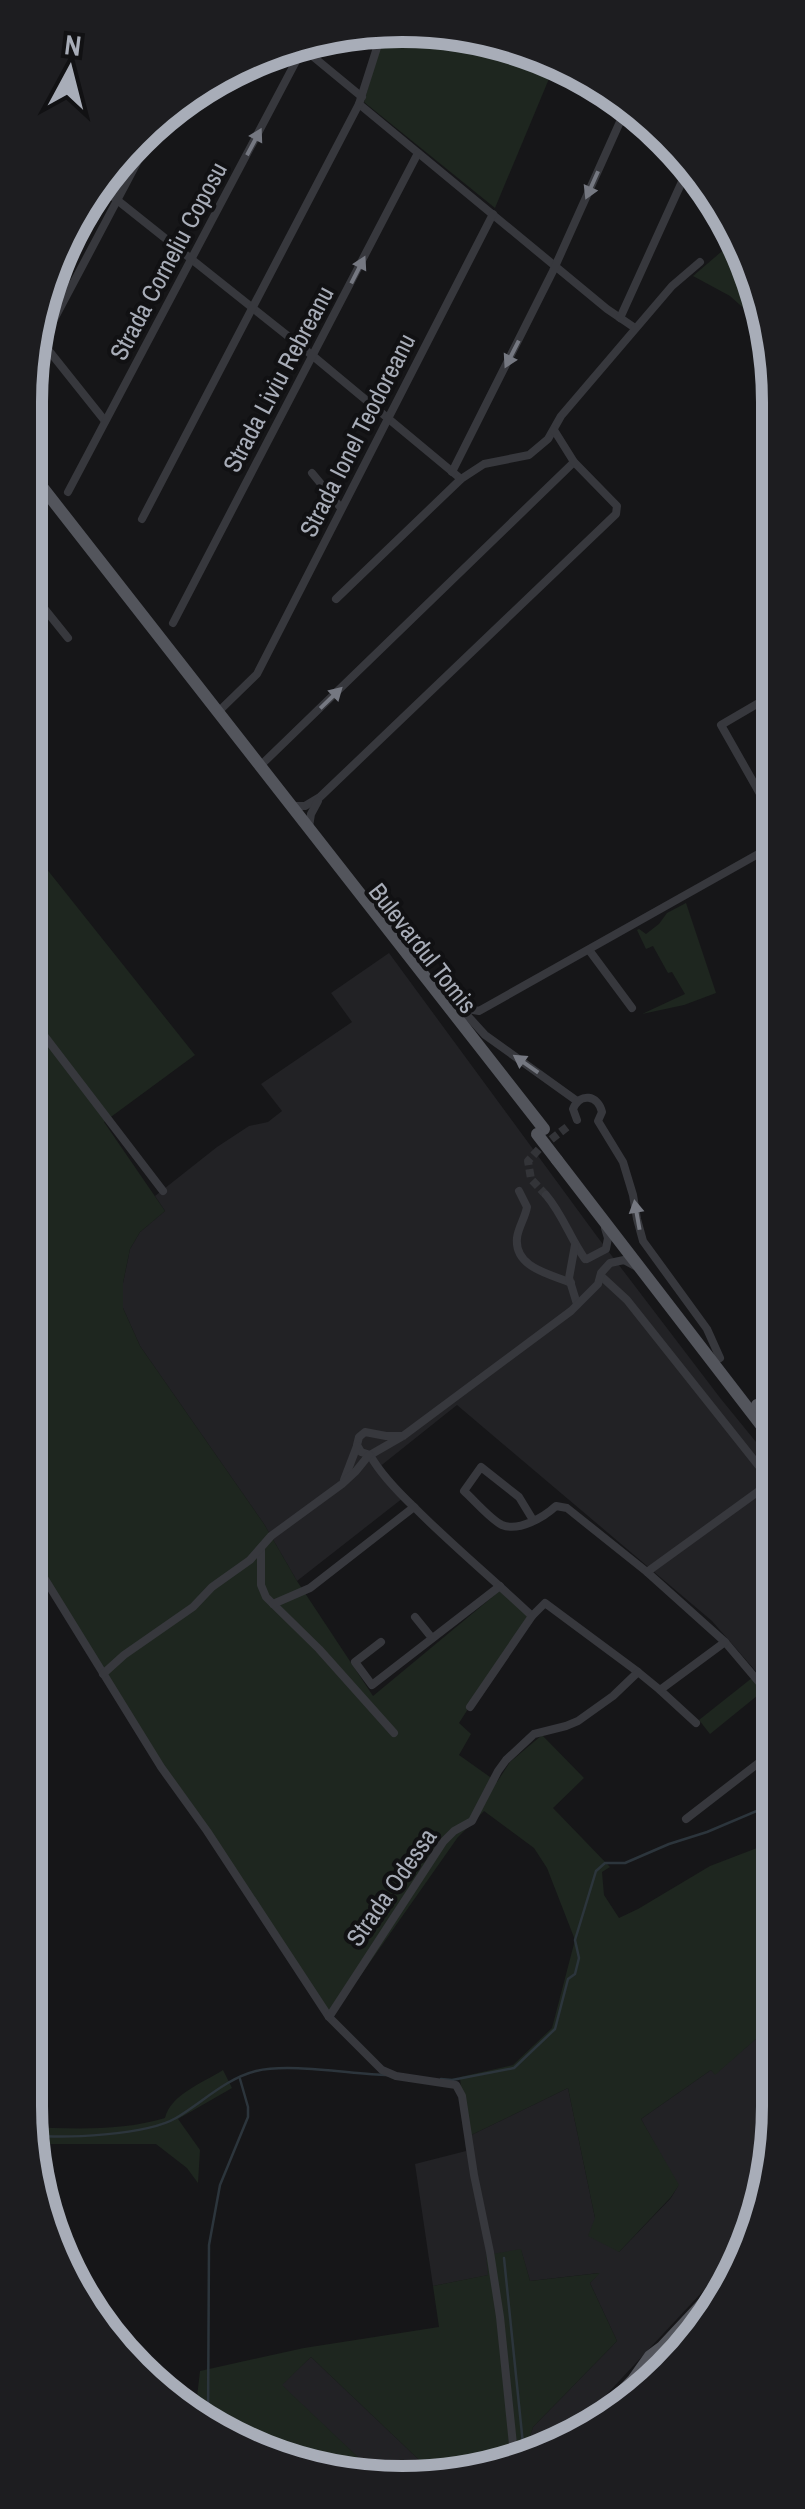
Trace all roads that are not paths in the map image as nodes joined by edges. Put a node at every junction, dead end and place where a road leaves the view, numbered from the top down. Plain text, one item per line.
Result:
1 (378, 43) edge
2 (314, 54) edge
3 (296, 59) edge
4 (360, 100) junction
5 (622, 117) edge
6 (418, 153) junction
7 (141, 155) edge
8 (684, 178) edge
9 (109, 194) edge
10 (117, 200) junction
11 (493, 214) junction
12 (192, 259) junction
13 (700, 262) dead end
14 (556, 266) junction
15 (252, 307) junction
16 (620, 318) junction
17 (51, 326) edge
18 (636, 328) junction
19 (47, 348) edge
20 (313, 356) junction
21 (387, 418) junction
22 (105, 421) junction
23 (554, 430) junction
24 (574, 462) junction
25 (312, 472) dead end
26 (452, 472) junction
27 (461, 479) junction
28 (42, 487) edge
29 (68, 492) dead end
30 (42, 499) edge
31 (342, 508) junction
32 (142, 518) dead end
33 (336, 598) dead end
34 (42, 606) edge
35 (173, 623) dead end
36 (68, 638) dead end
37 (762, 701) edge
38 (218, 712) junction
39 (260, 765) junction
40 (320, 796) junction
41 (762, 797) edge
42 (293, 806) junction
43 (309, 826) junction
44 (762, 852) edge
45 (403, 947) junction
46 (588, 950) junction
47 (458, 1006) junction
48 (632, 1008) dead end
49 (479, 1011) junction
50 (476, 1027) junction
51 (42, 1033) edge
52 (577, 1102) junction
53 (587, 1123) junction
54 (567, 1127) tunnel mouth
55 (540, 1131) junction
56 (560, 1156) junction
57 (162, 1191) dead end
58 (520, 1191) dead end
59 (546, 1195) tunnel mouth
60 (602, 1218) junction
61 (575, 1245) junction
62 (586, 1259) junction
63 (572, 1266) junction
64 (643, 1272) junction
65 (550, 1273) junction
66 (601, 1275) junction
67 (572, 1284) junction
68 (615, 1288) junction
69 (593, 1289) junction
70 (577, 1304) junction
71 (720, 1358) junction
72 (762, 1412) edge
73 (762, 1426) edge
74 (377, 1435) junction
75 (403, 1436) junction
76 (357, 1444) junction
77 (373, 1453) junction
78 (762, 1469) edge
79 (342, 1484) junction
80 (762, 1489) edge
81 (414, 1507) junction
82 (533, 1520) junction
83 (261, 1550) junction
84 (647, 1572) junction
85 (42, 1574) edge
86 (500, 1586) junction
87 (273, 1604) junction
88 (532, 1616) junction
89 (416, 1617) dead end
90 (432, 1638) junction
91 (381, 1642) dead end
92 (726, 1642) junction
93 (638, 1672) junction
94 (103, 1674) junction
95 (762, 1686) edge
96 (660, 1690) junction
97 (470, 1707) dead end
98 (696, 1723) dead end
99 (394, 1734) dead end
100 (762, 1760) edge
101 (686, 1819) dead end
102 (329, 2017) junction
103 (701, 2309) edge
104 (689, 2324) edge
105 (657, 2359) junction
106 (623, 2391) edge
107 (513, 2448) edge

1 - 4 street
2 - 4 street
12 -> 3 street, Strada Corneliu Coposu
4 - 6 street
4 - 15 street
5 -> 14 street
6 - 11 street
20 -> 6 street, Strada Liviu Rebreanu
7 - 10 street
8 - 16 street
9 - 10 street
10 - 12 street
10 - 17 street
11 - 14 street
11 - 21 street, Strada Ionel Teodoreanu
12 - 15 street
12 - 22 street, Strada Corneliu Coposu
13 - 18 street
14 - 16 street
14 -> 26 street
15 - 20 street
15 - 32 street
16 - 18 street
18 - 23 street
19 - 22 street
20 - 21 street
20 - 35 street, Strada Liviu Rebreanu
21 - 26 street
21 - 31 street, Strada Ionel Teodoreanu
22 - 29 street, Strada Corneliu Coposu
23 - 24 street
23 - 27 street
39 -> 24 street
24 - 40 street
25 - 31 street
26 - 27 street
27 - 33 street
28 - 38 main road, Bulevardul Tomis
30 - 55 main road, Bulevardul Tomis
31 - 38 street, Strada Ionel Teodoreanu
34 - 36 street
37 - 41 street
38 - 39 main road, Bulevardul Tomis
39 - 42 main road, Bulevardul Tomis
40 - 42 street
40 - 43 street
42 - 43 main road, Bulevardul Tomis
43 - 45 main road, Bulevardul Tomis
44 - 46 street
45 - 47 street
45 - 55 main road, Bulevardul Tomis
46 - 48 street
46 - 49 street
47 - 49 street
47 - 50 street
49 - 50 street
52 -> 50 street
51 - 57 street
52 - 53 street
52 - 53 street
53 - 54 street
71 -> 53 street
55 - 56 main road, Bulevardul Tomis
56 - 60 main road, Bulevardul Tomis
56 - 71 main road, Bulevardul Tomis
58 - 65 street
59 - 61 street
60 - 62 street
60 - 64 main road, Bulevardul Tomis
61 - 62 street
61 - 63 street
62 - 63 street
62 - 66 street
63 - 65 street
63 - 67 street
64 - 66 street
64 - 73 main road, Bulevardul Tomis
65 - 67 street
66 - 68 street
66 - 69 street
67 - 69 street
67 - 70 street
68 - 69 street
68 - 78 street
69 - 70 street
70 - 75 street
71 - 72 main road, Bulevardul Tomis
74 - 75 street
74 - 76 street
74 - 77 street
75 - 77 street
76 - 77 street
76 - 79 street
77 - 79 street
77 - 81 street
79 - 83 street
80 - 84 street
81 - 86 street
81 - 87 street
82 - 82 street
82 - 84 street
83 - 87 street
83 - 94 street
84 - 92 street
85 - 94 street
86 - 88 street
86 - 90 street
87 - 99 street
88 - 93 street
88 - 97 street
89 - 90 street
90 - 91 street
92 - 95 street
92 - 96 street
93 - 96 street
93 - 102 street, Strada Odessa
94 - 102 street
96 - 98 street
100 - 101 street
102 - 107 street
103 - 105 main road
104 - 105 main road
105 - 106 main road

